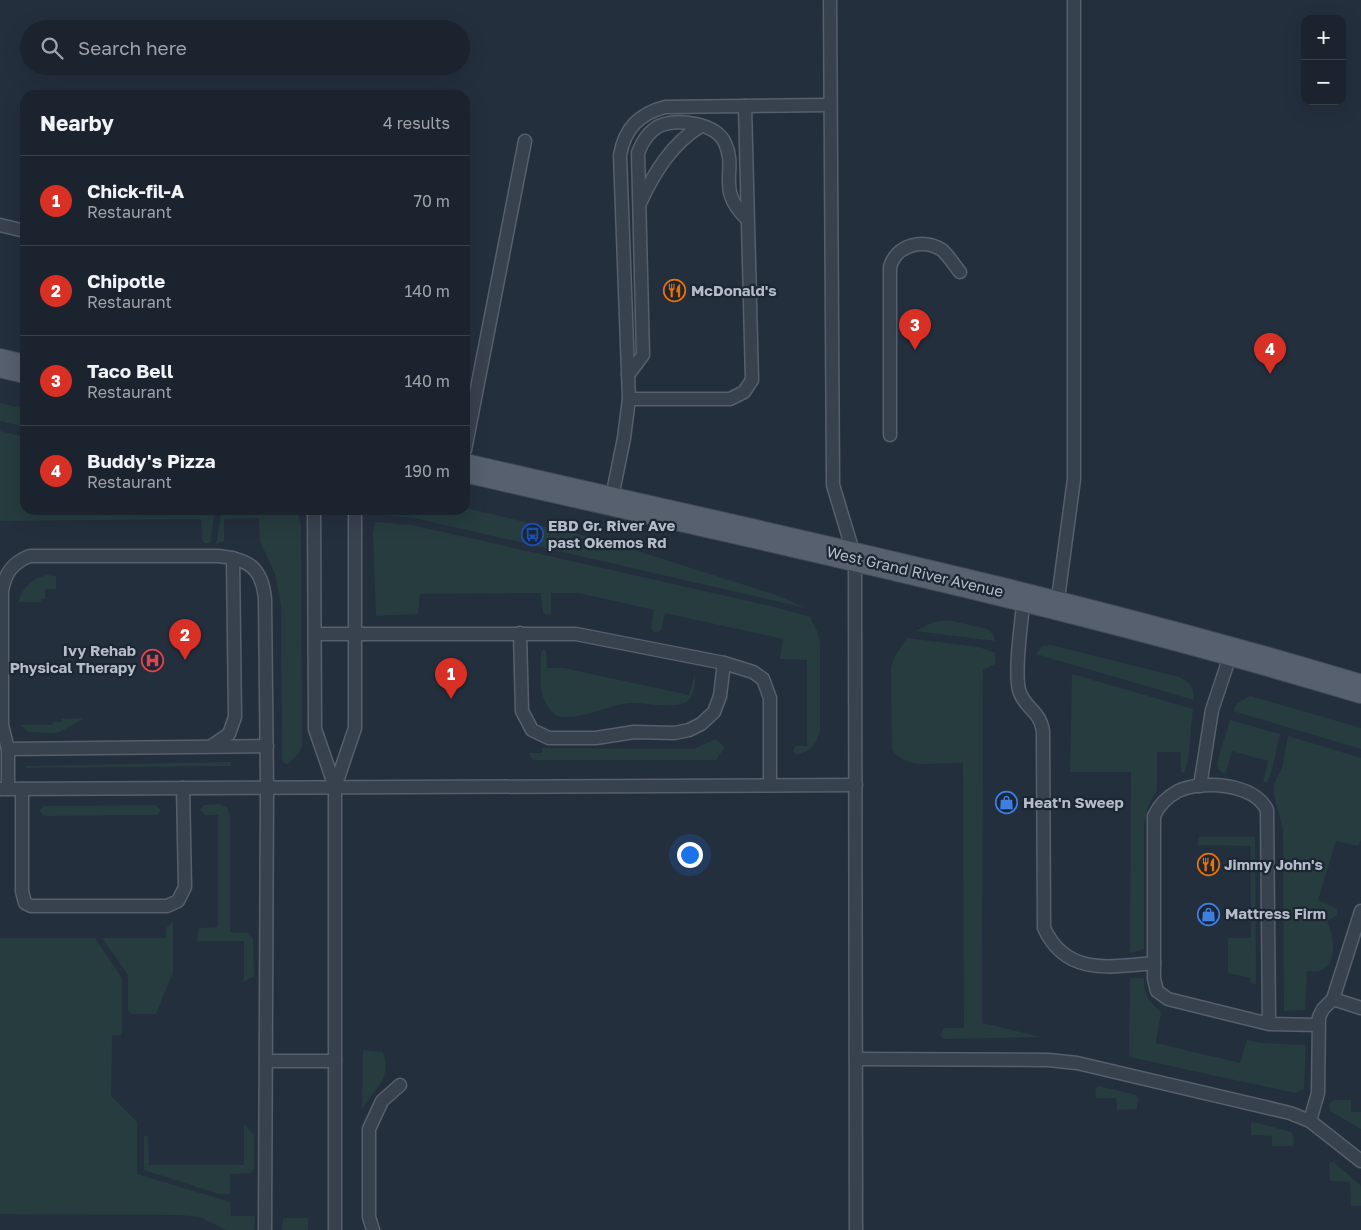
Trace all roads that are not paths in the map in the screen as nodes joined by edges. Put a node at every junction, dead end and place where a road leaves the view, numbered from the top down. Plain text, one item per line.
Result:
1 (830, 0) edge
2 (1074, 0) edge
3 (830, 105) junction
4 (745, 106) junction
5 (701, 126) junction
6 (525, 141) dead end
7 (639, 204) junction
8 (747, 219) junction
9 (0, 225) edge
10 (20, 230) edge
11 (960, 272) dead end
12 (0, 363) edge
13 (20, 368) edge
14 (628, 375) junction
15 (629, 400) junction
16 (470, 424) edge
17 (890, 435) dead end
18 (470, 469) edge
19 (612, 502) junction
20 (314, 515) edge
21 (355, 515) edge
22 (233, 558) junction
23 (855, 558) junction
24 (1024, 597) junction
25 (1057, 606) junction
26 (520, 633) junction
27 (315, 634) junction
28 (353, 634) junction
29 (1232, 650) junction
30 (724, 663) junction
31 (1361, 689) edge
32 (210, 746) junction
33 (267, 746) junction
34 (8, 749) junction
35 (770, 785) junction
36 (856, 785) junction
37 (1200, 786) junction
38 (267, 787) junction
39 (335, 787) junction
40 (183, 788) junction
41 (4, 789) edge
42 (22, 789) junction
43 (1361, 911) edge
44 (1154, 963) junction
45 (1333, 999) junction
46 (1361, 1008) edge
47 (1269, 1024) junction
48 (1318, 1025) junction
49 (856, 1059) junction
50 (267, 1061) junction
51 (335, 1061) junction
52 (400, 1085) dead end
53 (1310, 1121) junction
54 (1361, 1162) edge
55 (266, 1230) edge
56 (335, 1230) edge
57 (373, 1230) edge
58 (856, 1230) edge

1 - 3 lane
2 - 25 lane
3 - 4 lane
3 - 23 lane
4 - 8 lane
4 - 14 lane
5 - 7 lane
5 - 7 lane
5 - 8 lane
6 - 16 lane
7 - 14 lane
8 - 15 lane
9 - 10 lane
11 - 17 lane
12 - 13 main road
14 - 15 lane
15 - 19 lane
18 - 19 main road, West Grand River Avenue
19 - 23 main road, West Grand River Avenue
20 - 27 lane
21 - 28 lane
22 - 32 lane
22 - 33 lane
22 - 34 lane
23 - 24 main road, West Grand River Avenue
23 - 36 lane
24 - 25 main road, West Grand River Avenue
24 - 44 lane
25 - 29 main road, West Grand River Avenue
26 - 28 lane
26 - 30 lane
26 - 30 lane
27 - 28 lane
27 - 39 lane
28 - 39 lane
29 - 31 main road, West Grand River Avenue
29 - 37 lane
30 - 35 lane
32 - 33 lane
32 - 34 lane
33 - 38 lane
34 - 41 lane
35 - 36 lane
35 - 39 lane
36 - 49 lane
37 - 44 lane
37 - 47 lane
38 - 39 lane
38 - 40 lane
38 - 50 lane
39 - 51 lane
40 - 42 lane
40 - 42 lane
41 - 42 lane
43 - 45 lane
44 - 47 lane
45 - 46 lane
45 - 48 lane
47 - 48 lane
48 - 53 lane
49 - 53 lane
49 - 58 lane
50 - 51 lane
50 - 55 lane
51 - 56 lane
52 - 57 lane
53 - 54 lane

